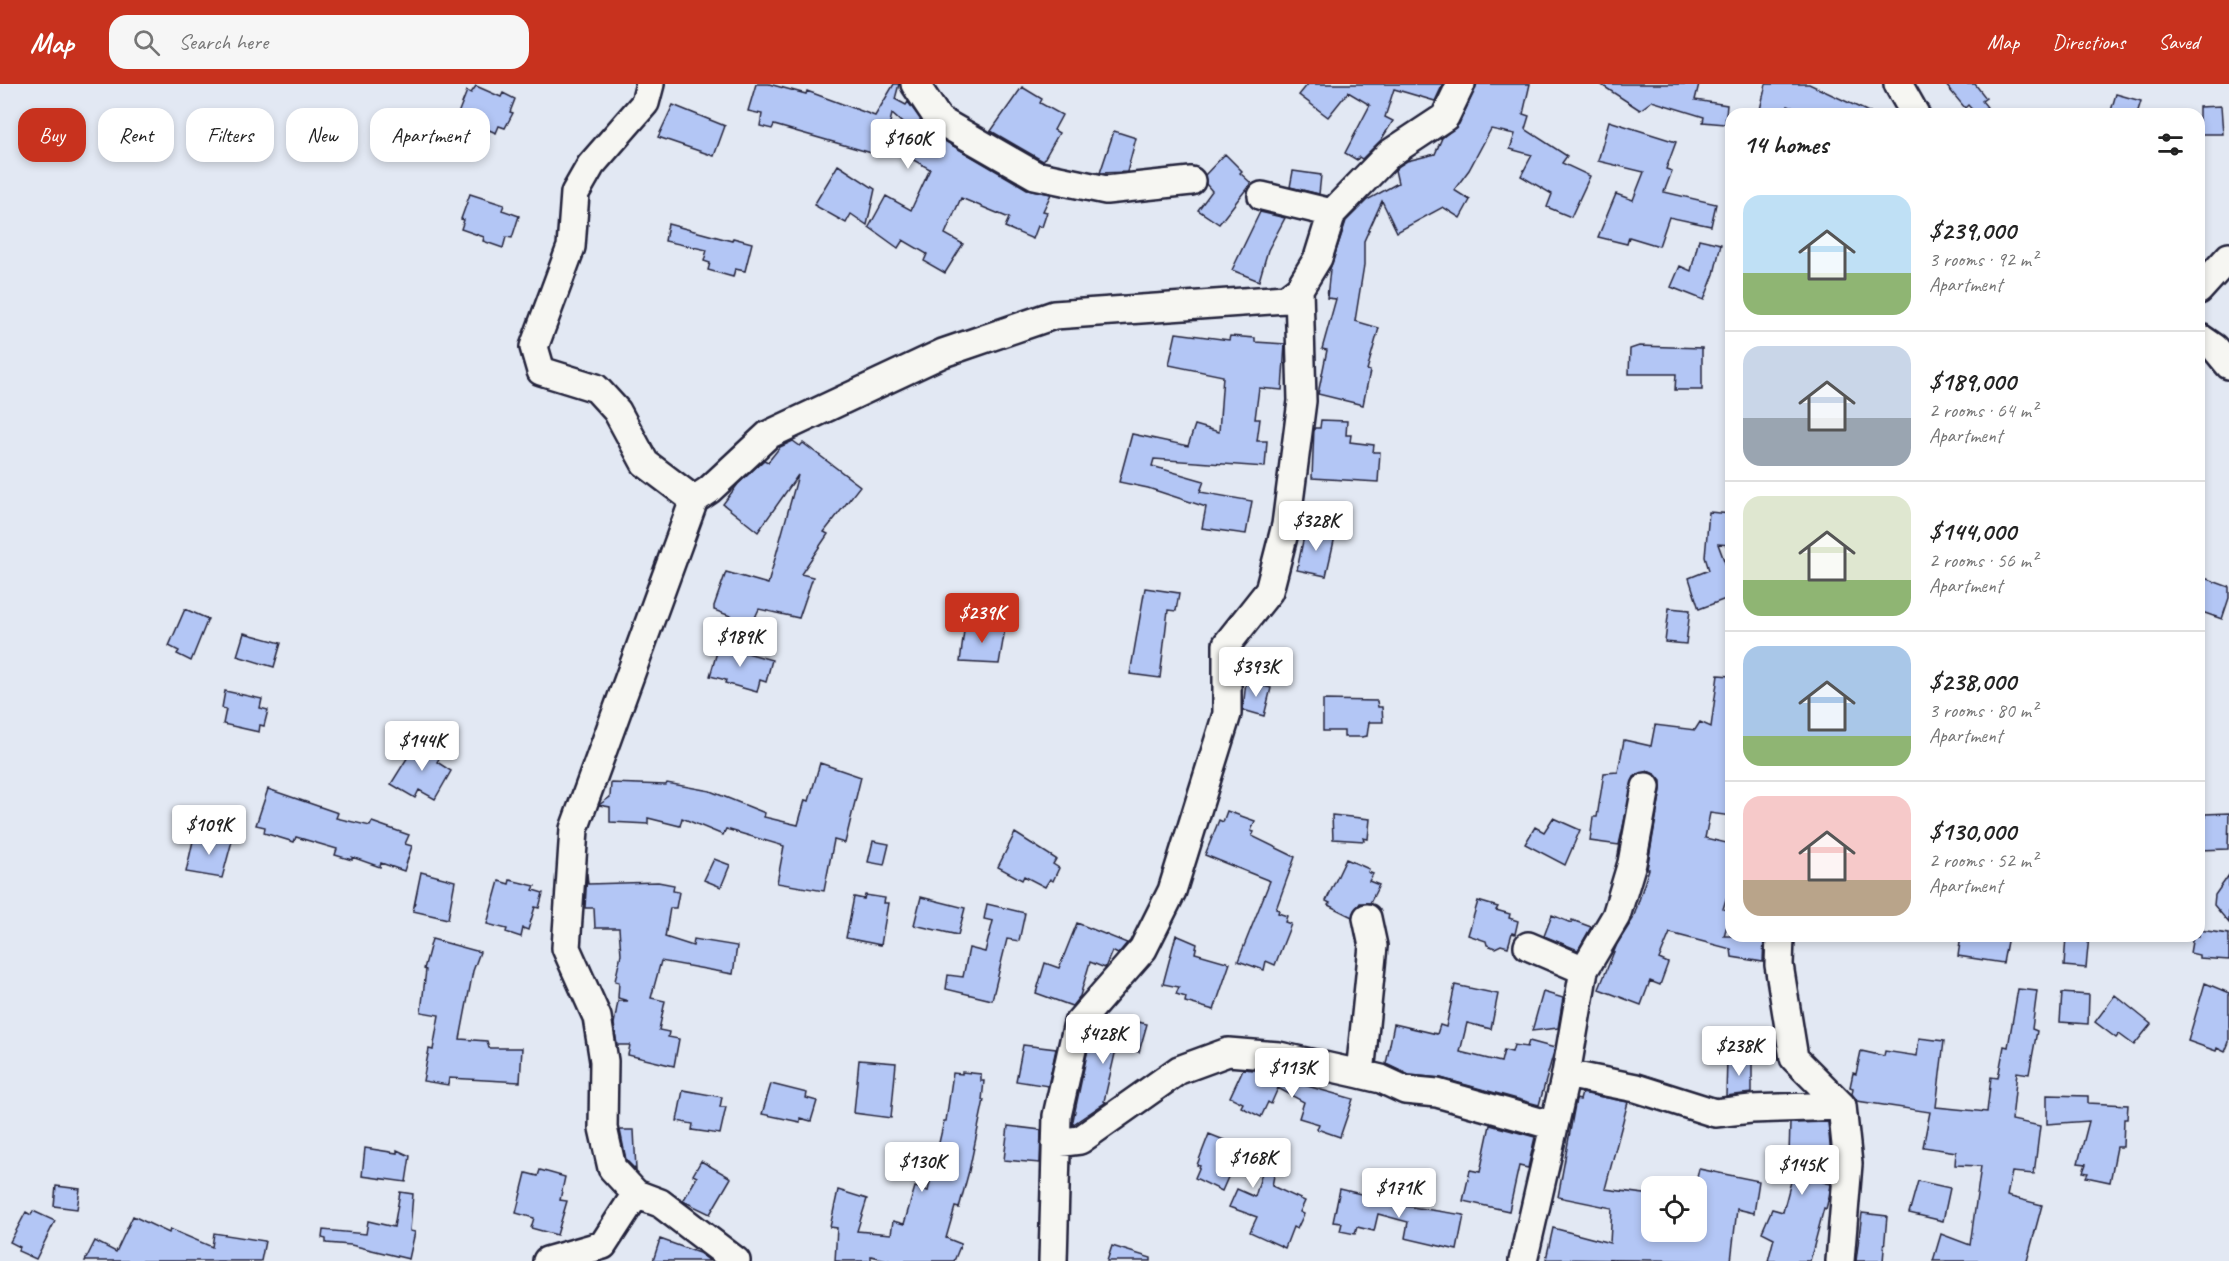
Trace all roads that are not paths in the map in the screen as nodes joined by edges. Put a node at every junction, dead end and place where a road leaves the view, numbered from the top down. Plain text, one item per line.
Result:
1 (650, 84) edge
2 (915, 84) edge
3 (1461, 84) edge
4 (1898, 84) edge
5 (1912, 108) edge
6 (1191, 181) dead end
7 (1262, 196) dead end
8 (1332, 213) junction
9 (2229, 257) edge
10 (2205, 283) edge
11 (1299, 289) junction
12 (2205, 341) edge
13 (2229, 365) edge
14 (694, 500) junction
15 (1646, 788) dead end
16 (1367, 918) dead end
17 (1780, 942) edge
18 (1528, 946) dead end
19 (1584, 970) junction
20 (1360, 1074) junction
21 (1566, 1074) junction
22 (1842, 1106) junction
23 (1554, 1126) junction
24 (1056, 1143) junction
25 (636, 1194) junction
26 (547, 1261) edge
27 (736, 1261) edge
28 (1053, 1261) edge
29 (1522, 1261) edge
30 (1840, 1261) edge

1 - 14 street
2 - 6 street
3 - 8 street
4 - 5 street
7 - 8 street
8 - 11 street
9 - 10 street
11 - 14 street
11 - 24 street
12 - 13 street
14 - 25 street
15 - 19 street
16 - 20 street
17 - 22 street
18 - 19 street
19 - 21 street
20 - 23 street
20 - 24 street
21 - 22 street
21 - 23 street
22 - 30 street
23 - 29 street
24 - 28 street
25 - 26 street
25 - 27 street

